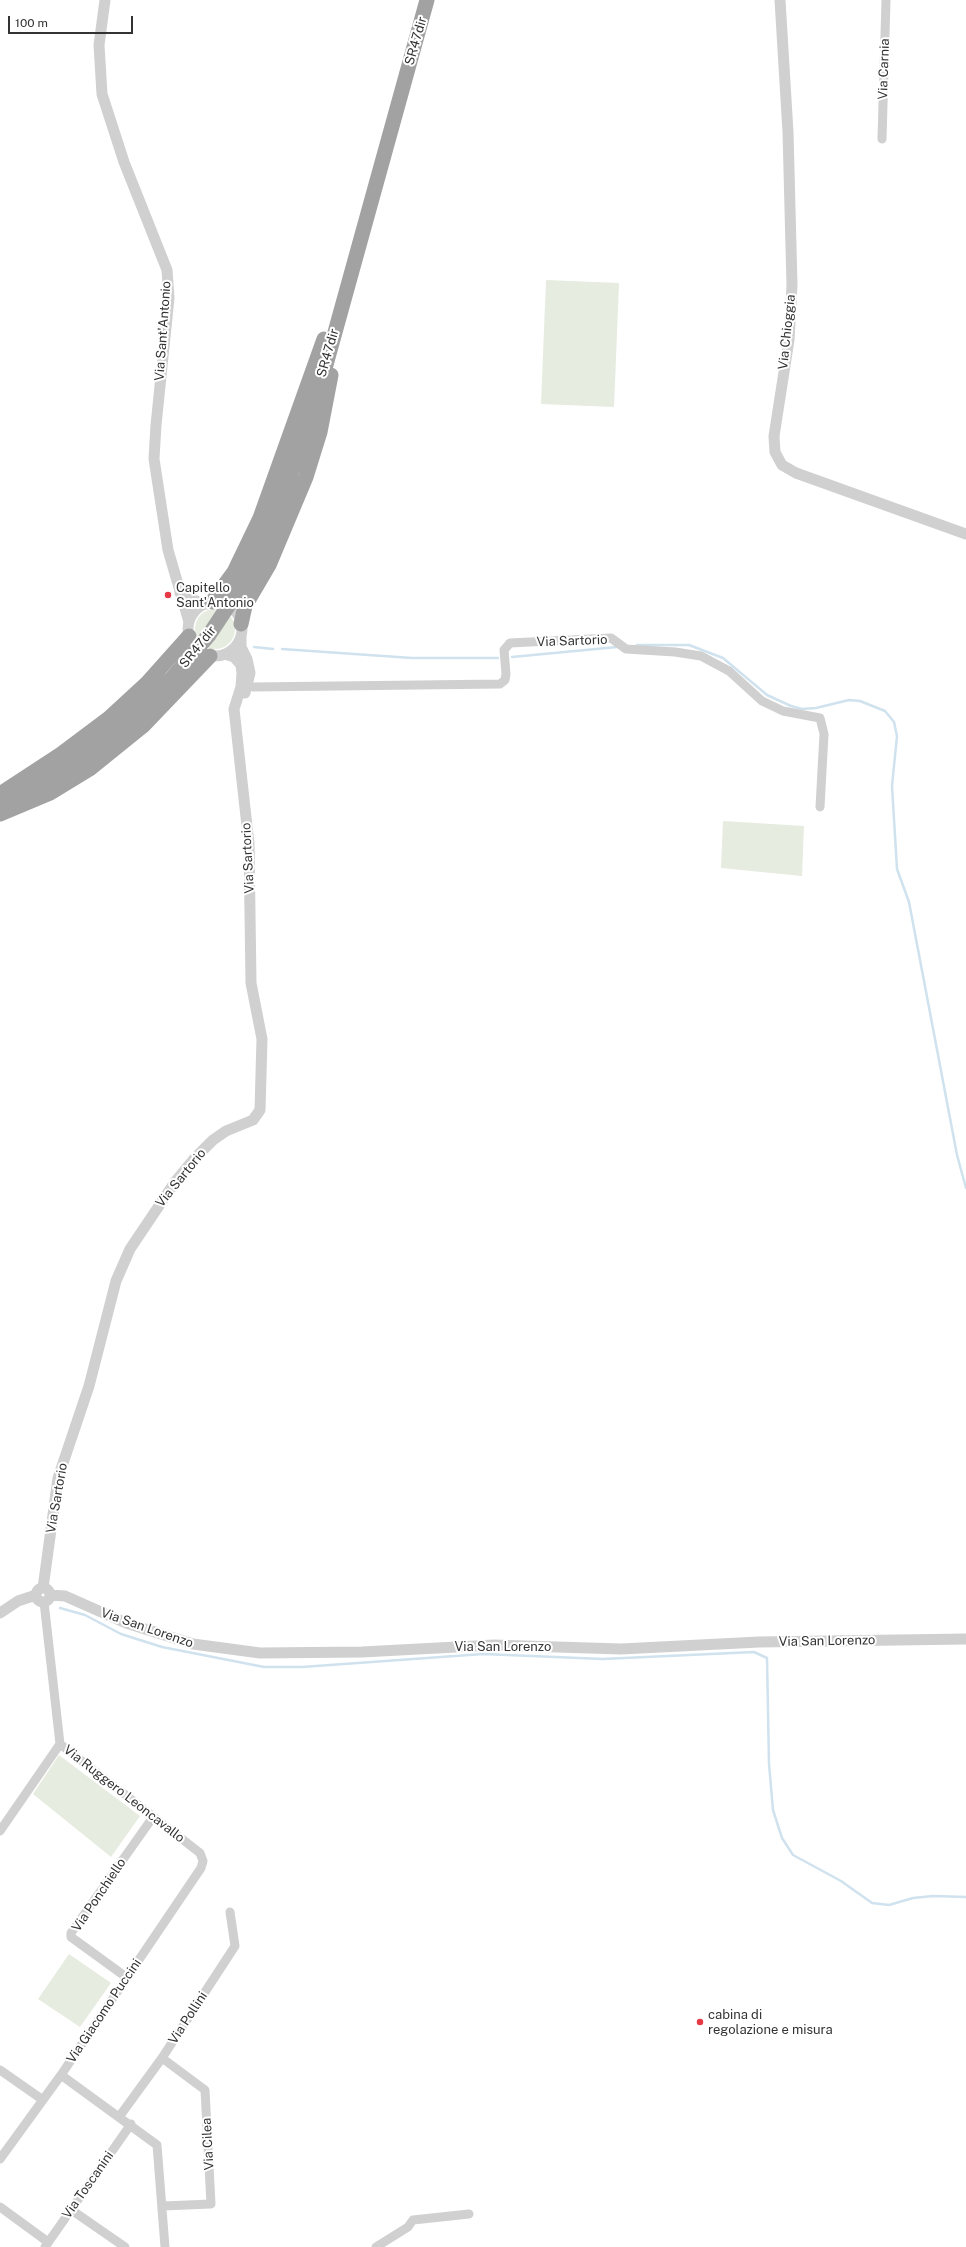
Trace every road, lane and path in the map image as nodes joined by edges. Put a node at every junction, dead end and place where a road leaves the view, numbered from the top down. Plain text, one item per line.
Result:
1 (105, 0) edge
2 (427, 0) edge
3 (780, 0) edge
4 (886, 0) edge
5 (882, 139) dead end
6 (350, 275) junction
7 (966, 534) edge
8 (180, 593) junction
9 (209, 603) junction
10 (189, 629) junction
11 (241, 630) junction
12 (218, 655) junction
13 (245, 685) junction
14 (0, 794) edge
15 (0, 803) edge
16 (820, 807) dead end
17 (0, 814) edge
18 (43, 1595) junction
19 (0, 1613) edge
20 (966, 1639) edge
21 (60, 1744) junction
22 (153, 1817) junction
23 (0, 1831) edge
24 (203, 1861) joint
25 (230, 1912) dead end
26 (126, 1977) junction
27 (162, 2058) junction
28 (0, 2070) edge
29 (61, 2075) junction
30 (43, 2100) junction
31 (119, 2117) junction
32 (131, 2124) junction
33 (0, 2159) edge
34 (163, 2206) junction
35 (0, 2207) edge
36 (70, 2209) junction
37 (469, 2214) dead end
38 (47, 2245) edge
39 (125, 2247) edge
40 (164, 2247) edge
41 (376, 2247) edge

1 - 8 street, Via Sant'Antonio
2 - 6 highway, SR47dir / SR47dir
3 - 7 street, Via Chioggia
4 - 5 street, Via Carnia
6 - 9 highway
6 - 11 highway
6 - 15 highway, SR47dir / SR47dir, bridge
8 - 9 street
8 - 10 street, Via Sant'Antonio
9 - 10 street
9 - 11 street
10 - 12 street, Via Sant'Antonio
10 - 14 highway
11 - 12 street
11 - 13 street, Via Sartorio
12 - 13 street, Via Sant'Antonio
12 - 17 highway
13 - 16 street, Via Sartorio
13 - 18 street, Via Sartorio
18 - 19 street, Via San Lorenzo
18 - 20 street, Via San Lorenzo
18 - 21 street, Via Ruggero Leoncavallo
21 - 22 street, Via Ruggero Leoncavallo
21 - 23 street
22 - 24 street, Via Ruggero Leoncavallo
22 - 26 street, Via Ponchiello
24 - 26 street, Via Giacomo Puccini
25 - 27 street, Via Pollini
26 - 29 street, Via Giacomo Puccini
27 - 31 street, Via Pollini
27 - 34 street, Via Cilea
28 - 30 street
29 - 30 street, Via Giacomo Puccini
29 - 31 street
30 - 33 street, Via Giacomo Puccini
31 - 32 street
32 - 34 street
32 - 36 street, Via Toscanini
34 - 40 street
35 - 38 street
36 - 38 street, Via Toscanini
36 - 39 street
37 - 41 street

